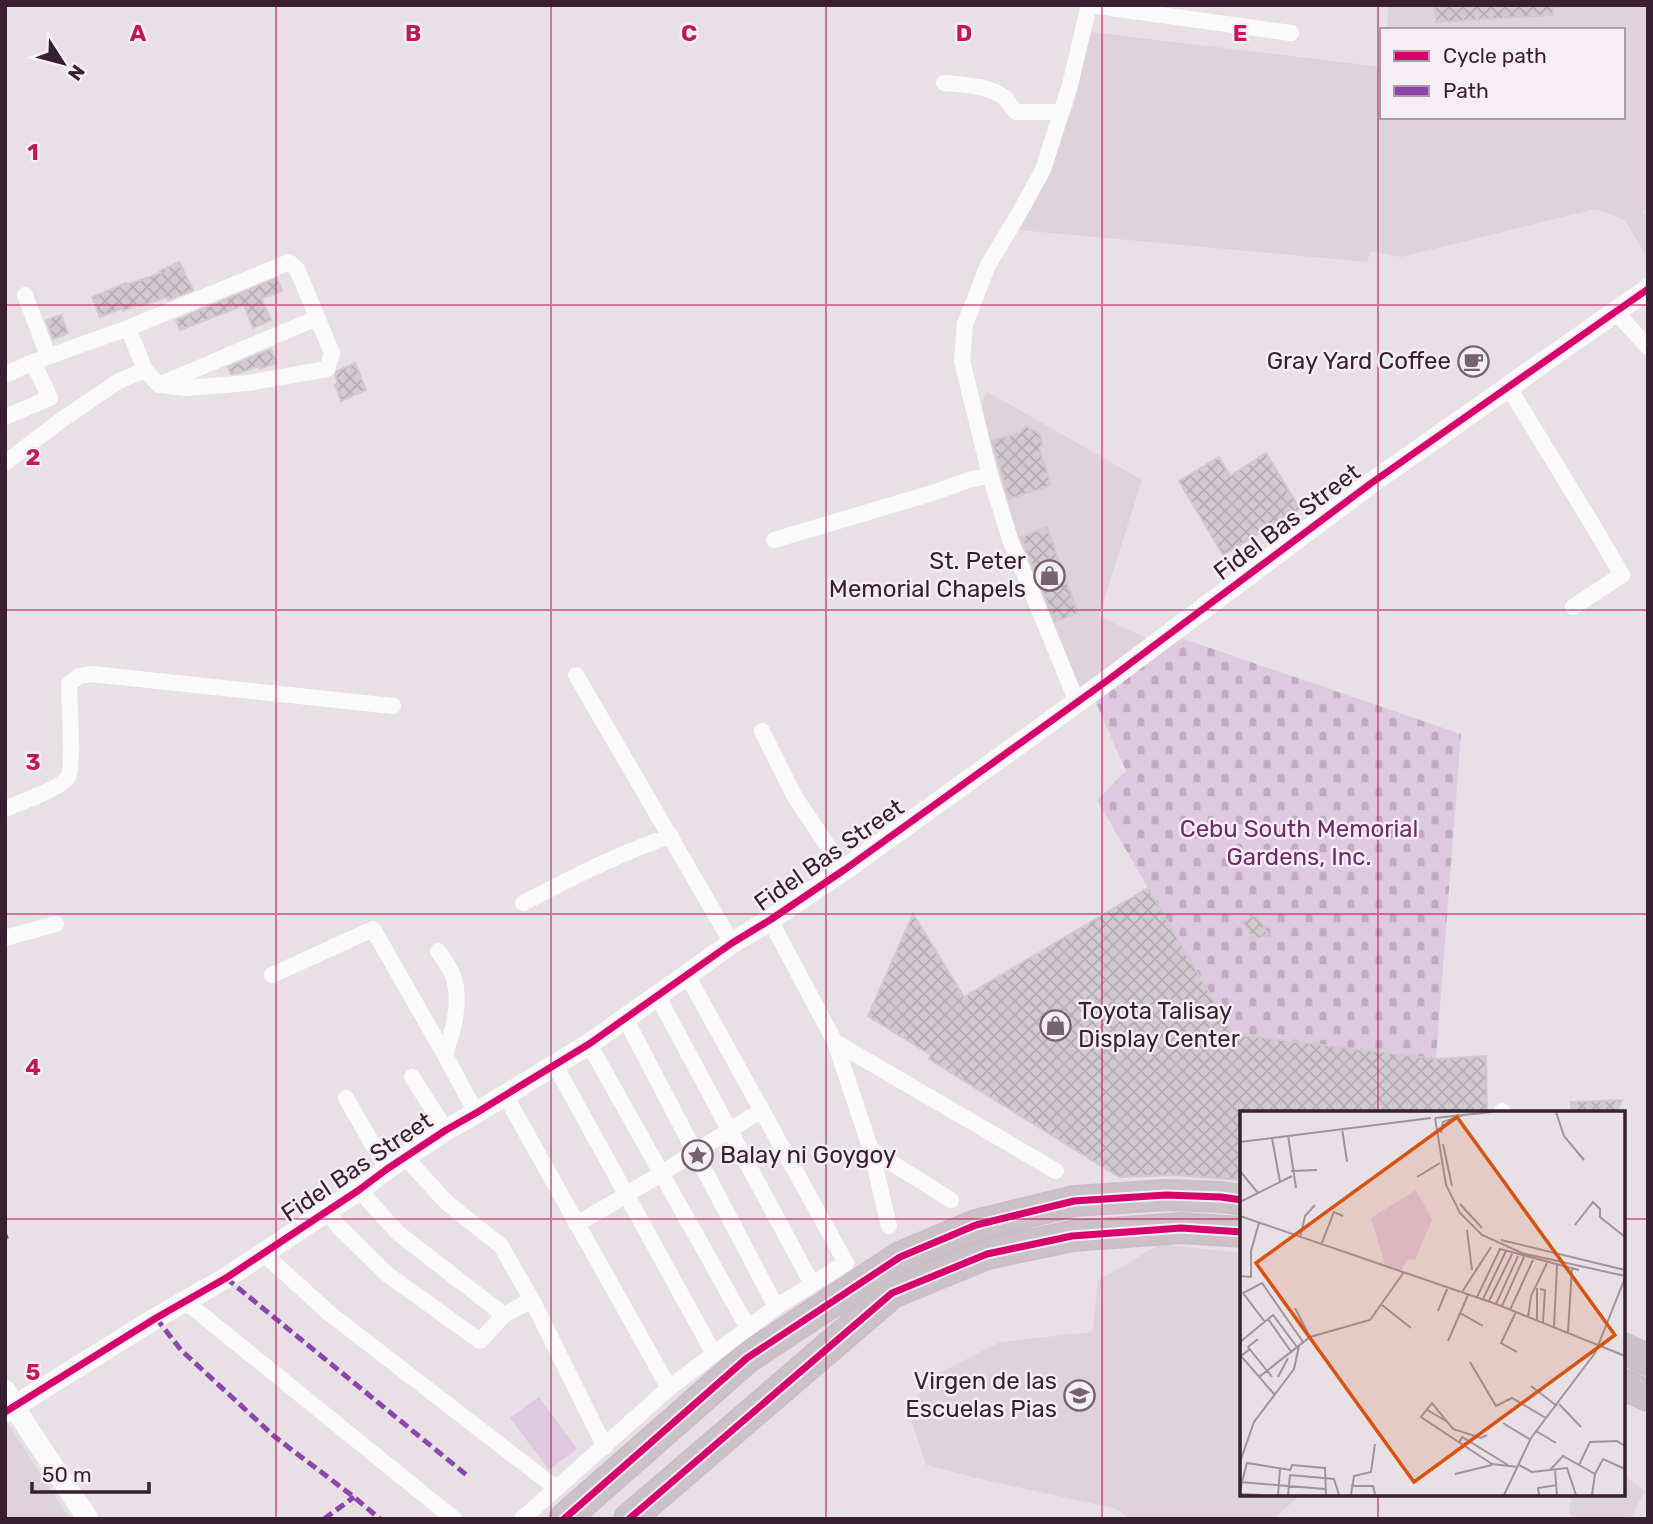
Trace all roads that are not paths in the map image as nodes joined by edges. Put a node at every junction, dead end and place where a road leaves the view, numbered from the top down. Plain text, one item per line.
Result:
1 (1090, 5) edge
2 (1291, 33) dead end
3 (944, 83) dead end
4 (1061, 112) junction
5 (1648, 289) edge
6 (25, 295) dead end
7 (1617, 311) junction
8 (317, 318) junction
9 (128, 328) junction
10 (1648, 347) edge
11 (40, 359) junction
12 (145, 370) junction
13 (5, 375) edge
14 (159, 385) junction
15 (1509, 388) junction
16 (50, 398) junction
17 (5, 417) edge
18 (60, 421) junction
19 (5, 463) edge
20 (990, 475) junction
21 (774, 540) dead end
22 (1573, 607) dead end
23 (576, 675) dead end
24 (1077, 702) junction
25 (393, 706) dead end
26 (762, 731) dead end
27 (5, 809) edge
28 (671, 836) junction
29 (844, 870) junction
30 (523, 903) dead end
31 (770, 920) junction
32 (56, 924) dead end
33 (5, 938) edge
34 (732, 943) junction
35 (438, 951) dead end
36 (272, 975) dead end
37 (687, 975) junction
38 (657, 996) junction
39 (625, 1018) junction
40 (835, 1042) junction
41 (589, 1044) junction
42 (445, 1055) junction
43 (555, 1065) junction
44 (412, 1077) dead end
45 (505, 1095) junction
46 (346, 1098) dead end
47 (762, 1110) junction
48 (476, 1113) junction
49 (446, 1130) junction
50 (729, 1131) junction
51 (871, 1150) junction
52 (694, 1152) junction
53 (405, 1157) junction
54 (387, 1169) junction
55 (1056, 1171) dead end
56 (662, 1174) junction
57 (359, 1190) junction
58 (627, 1196) junction
59 (951, 1200) dead end
60 (1240, 1200) edge
61 (327, 1212) junction
62 (576, 1224) junction
63 (890, 1226) dead end
64 (1240, 1232) edge
65 (263, 1253) junction
66 (812, 1284) junction
67 (531, 1300) junction
68 (186, 1301) junction
69 (776, 1307) junction
70 (504, 1315) junction
71 (748, 1328) junction
72 (1625, 1349) edge
73 (714, 1354) junction
74 (1648, 1360) edge
75 (707, 1376) junction
76 (669, 1388) junction
77 (8, 1403) edge
78 (605, 1447) junction
79 (556, 1488) junction
80 (88, 1519) edge
81 (454, 1519) edge
82 (522, 1519) edge
83 (564, 1519) edge
84 (629, 1519) edge

1 - 2 street
1 - 4 street
3 - 4 street
4 - 20 street
5 - 7 street, Fidel Bas Street
6 - 11 street
7 - 10 street
7 - 15 street, Fidel Bas Street
8 - 9 street
8 - 14 street
8 - 14 street
9 - 11 street
9 - 12 street
11 - 13 street
11 - 16 street
12 - 14 street
12 - 18 street
15 - 22 street
15 - 24 street, Fidel Bas Street
16 - 17 street
16 - 18 street
18 - 19 street
20 - 21 street
20 - 24 street
23 - 28 street
24 - 29 street, Fidel Bas Street
25 - 27 street
26 - 29 street
28 - 30 street
28 - 34 street
29 - 31 street, Fidel Bas Street
31 - 34 street, Fidel Bas Street
31 - 40 street
32 - 33 street
34 - 37 street, Fidel Bas Street
35 - 42 street
36 - 42 street
37 - 38 street, Fidel Bas Street
37 - 47 street
38 - 39 street, Fidel Bas Street
38 - 50 street
39 - 41 street, Fidel Bas Street
39 - 52 street
40 - 51 street
40 - 55 street
41 - 43 street, Fidel Bas Street
41 - 56 street
42 - 48 street
43 - 45 street, Fidel Bas Street
43 - 58 street
44 - 49 street
45 - 48 street, Fidel Bas Street
45 - 62 street
46 - 54 street
47 - 50 street
47 - 66 street
48 - 49 street, Fidel Bas Street
49 - 53 street, Fidel Bas Street
50 - 52 street
50 - 66 street
51 - 59 street
51 - 63 street
52 - 56 street
52 - 69 street
53 - 54 street, Fidel Bas Street
53 - 67 street
54 - 57 street, Fidel Bas Street
56 - 58 street
56 - 71 street
57 - 61 street, Fidel Bas Street
57 - 70 street
58 - 62 street
58 - 73 street
60 - 75 highway
61 - 65 street, Fidel Bas Street
61 - 70 street
62 - 76 street
64 - 84 highway
65 - 68 street, Fidel Bas Street
65 - 79 street
66 - 69 street
67 - 70 street
67 - 78 street
68 - 77 street, Fidel Bas Street
68 - 81 street
69 - 71 street
71 - 73 street
72 - 74 highway
73 - 75 street
75 - 76 street
75 - 83 highway
76 - 78 street
77 - 80 street
78 - 79 street
79 - 82 street

